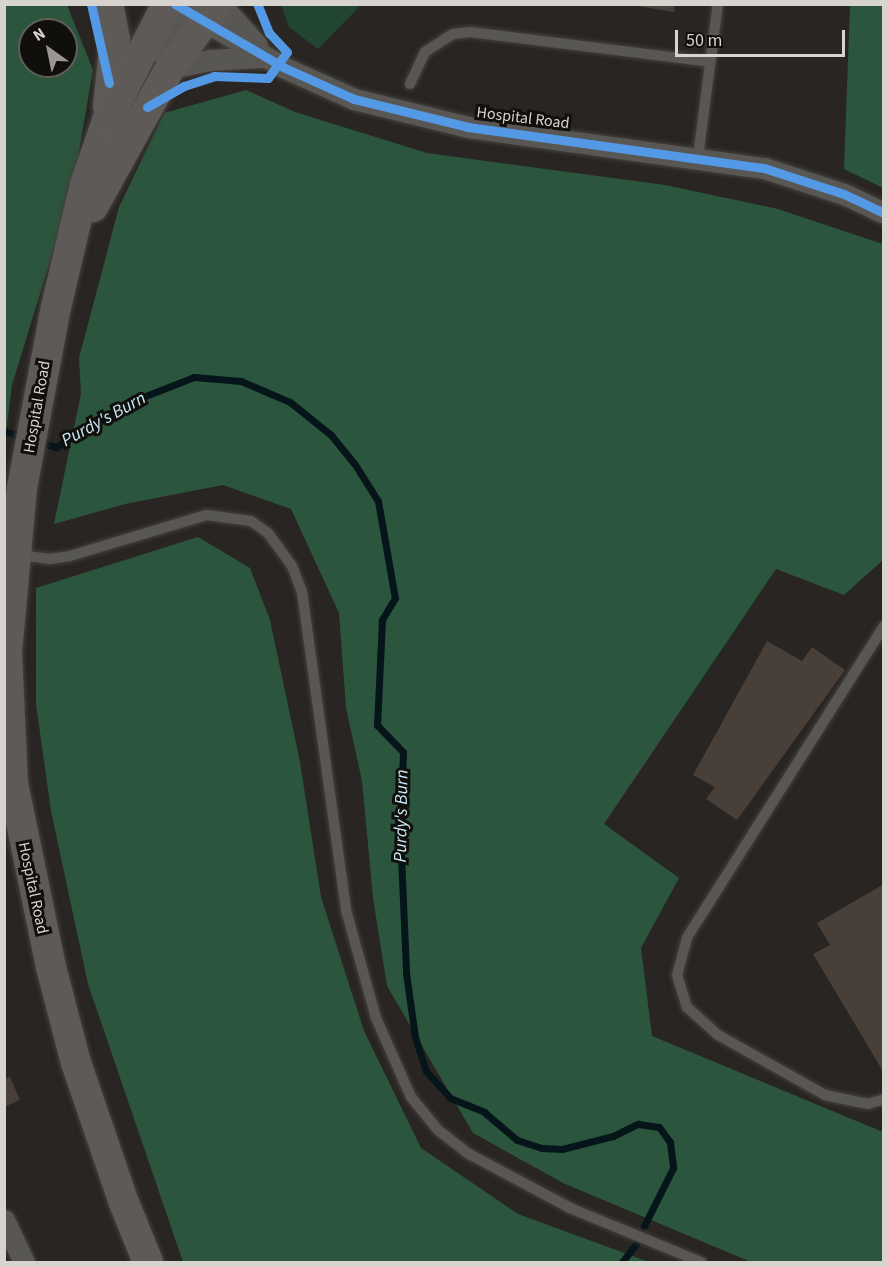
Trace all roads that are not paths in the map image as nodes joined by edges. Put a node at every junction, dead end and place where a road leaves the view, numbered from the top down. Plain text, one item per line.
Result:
1 (108, 4) edge
2 (718, 4) edge
3 (199, 8) edge
4 (266, 58) junction
5 (710, 62) junction
6 (170, 68) junction
7 (410, 84) dead end
8 (107, 121) junction
9 (698, 157) junction
10 (884, 213) edge
11 (69, 252) junction
12 (14, 555) junction
13 (884, 626) edge
14 (6, 683) edge
15 (884, 1099) edge
16 (4, 1220) edge
17 (24, 1263) edge
18 (148, 1263) edge
19 (701, 1263) edge

1 - 8 main road
2 - 5 lane
3 - 4 street, Hospital Road
3 - 6 main road, Hospital Road
3 - 8 main road, Hospital Road
4 - 6 street, Hospital Road
4 - 9 street, Hospital Road
5 - 7 lane
5 - 9 lane
6 - 11 main road, Hospital Road
8 - 11 main road, Hospital Road
9 - 10 street, Hospital Road
11 - 12 main road, Hospital Road
12 - 14 main road, Hospital Road
12 - 19 lane
13 - 15 lane
14 - 18 main road, Hospital Road
16 - 17 street

